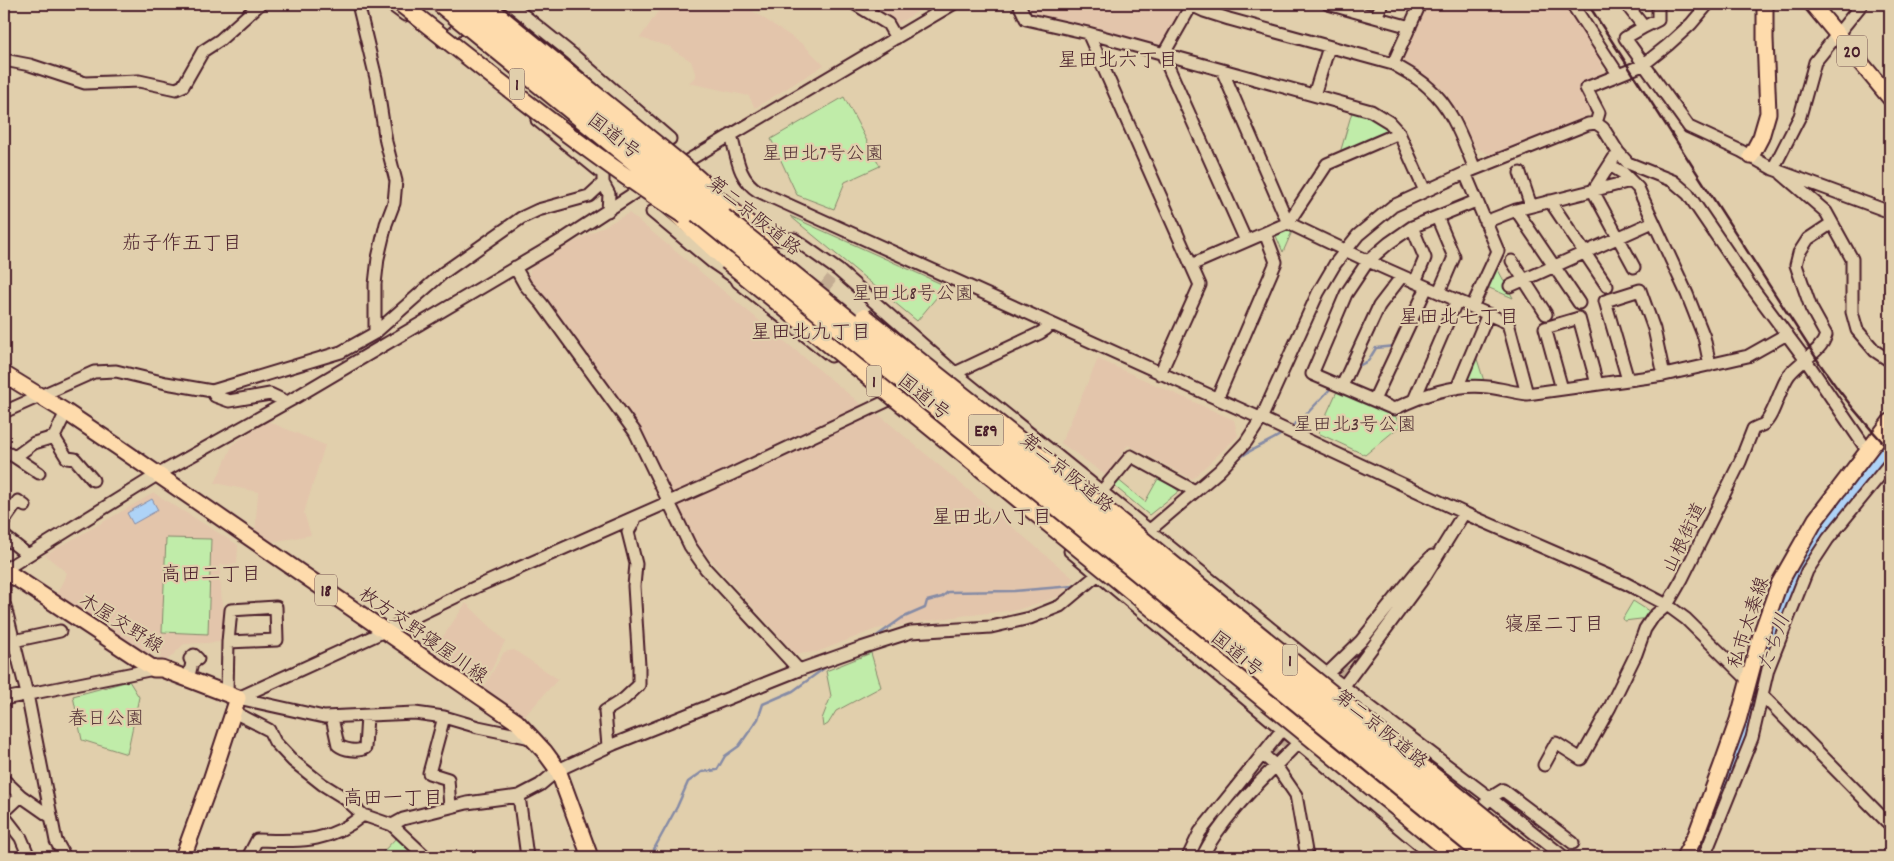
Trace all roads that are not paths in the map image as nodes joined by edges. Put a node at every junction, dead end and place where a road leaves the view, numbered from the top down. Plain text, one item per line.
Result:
1 (260, 4) edge
2 (358, 4) edge
3 (390, 4) edge
4 (400, 4) edge
5 (414, 4) edge
6 (440, 4) edge
7 (462, 4) edge
8 (485, 4) edge
9 (495, 4) edge
10 (510, 4) edge
11 (855, 4) edge
12 (953, 4) edge
13 (1020, 4) edge
14 (1191, 4) edge
15 (1328, 4) edge
16 (1382, 4) edge
17 (1420, 4) edge
18 (1572, 4) edge
19 (1626, 4) edge
20 (1658, 4) edge
21 (1708, 4) edge
22 (1765, 4) edge
23 (1812, 4) edge
24 (1862, 4) edge
25 (1344, 6) edge
26 (1376, 17) junction
27 (1410, 27) junction
28 (1644, 28) junction
29 (1088, 33) junction
30 (1839, 34) junction
31 (896, 38) junction
32 (443, 42) junction
33 (1330, 47) junction
34 (572, 54) junction
35 (1163, 55) junction
36 (4, 60) edge
37 (1393, 64) junction
38 (1643, 65) junction
39 (1222, 70) junction
40 (575, 72) junction
41 (1618, 74) junction
42 (1314, 95) junction
43 (1890, 98) edge
44 (1596, 123) junction
45 (1399, 133) junction
46 (731, 135) junction
47 (670, 139) dead end
48 (1618, 152) junction
49 (1751, 156) junction
50 (1610, 165) junction
51 (677, 166) junction
52 (1776, 170) junction
53 (1470, 171) junction
54 (1520, 173) dead end
55 (1631, 181) junction
56 (604, 183) junction
57 (645, 186) junction
58 (1425, 191) junction
59 (1593, 191) junction
60 (1476, 201) junction
61 (1550, 201) junction
62 (1531, 206) junction
63 (1516, 210) junction
64 (608, 211) junction
65 (652, 212) dead end
66 (1890, 212) edge
67 (1437, 217) junction
68 (1485, 222) junction
69 (1653, 222) junction
70 (1288, 223) junction
71 (1832, 223) junction
72 (1412, 228) junction
73 (1265, 233) junction
74 (1620, 237) junction
75 (1246, 241) junction
76 (760, 248) junction
77 (1346, 250) junction
78 (1585, 253) junction
79 (727, 261) junction
80 (1368, 261) junction
81 (1512, 261) dead end
82 (1191, 265) junction
83 (515, 267) junction
84 (1554, 267) junction
85 (1634, 267) dead end
86 (1402, 276) junction
87 (735, 278) junction
88 (1524, 280) junction
89 (1416, 282) junction
90 (1510, 286) dead end
91 (1607, 286) dead end
92 (1427, 287) junction
93 (1439, 292) junction
94 (1457, 300) junction
95 (1580, 304) dead end
96 (1472, 307) junction
97 (1488, 314) junction
98 (1546, 314) dead end
99 (1050, 324) junction
100 (375, 333) junction
101 (1787, 334) junction
102 (1805, 359) junction
103 (1890, 361) edge
104 (1710, 365) junction
105 (955, 373) junction
106 (4, 374) edge
107 (1160, 374) junction
108 (1664, 375) junction
109 (1628, 380) junction
110 (1597, 384) junction
111 (1342, 386) junction
112 (1457, 388) junction
113 (1562, 389) junction
114 (212, 391) junction
115 (1527, 394) junction
116 (38, 397) junction
117 (1216, 399) junction
118 (889, 400) junction
119 (1374, 400) junction
120 (1414, 400) junction
121 (287, 402) junction
122 (4, 412) edge
123 (66, 412) junction
124 (1262, 419) junction
125 (1889, 428) edge
126 (54, 437) junction
127 (1867, 450) junction
128 (4, 451) edge
129 (15, 457) junction
130 (1890, 464) edge
131 (39, 473) dead end
132 (157, 475) junction
133 (93, 480) dead end
134 (1195, 491) junction
135 (1095, 494) junction
136 (668, 502) junction
137 (25, 506) dead end
138 (1464, 512) junction
139 (633, 518) junction
140 (4, 520) edge
141 (1149, 530) junction
142 (4, 536) edge
143 (1439, 550) junction
144 (28, 555) junction
145 (4, 570) edge
146 (1098, 575) junction
147 (1194, 583) junction
148 (4, 587) edge
149 (1668, 605) junction
150 (1250, 612) junction
151 (60, 631) dead end
152 (385, 631) junction
153 (9, 642) edge
154 (228, 642) junction
155 (1361, 650) tunnel mouth
156 (192, 663) dead end
157 (154, 669) junction
158 (799, 670) junction
159 (1327, 674) junction
160 (188, 680) junction
161 (1749, 681) junction
162 (1343, 687) junction
163 (27, 694) junction
164 (1299, 696) junction
165 (1764, 696) junction
166 (4, 699) edge
167 (233, 701) junction
168 (367, 716) junction
169 (444, 716) junction
170 (332, 718) junction
171 (1282, 730) junction
172 (531, 738) junction
173 (1298, 742) junction
174 (608, 746) junction
175 (1262, 754) junction
176 (1544, 765) dead end
177 (1276, 766) junction
178 (558, 770) junction
179 (1259, 770) tunnel mouth
180 (4, 780) edge
181 (21, 796) junction
182 (519, 796) junction
183 (1490, 798) junction
184 (450, 807) junction
185 (4, 812) edge
186 (363, 815) junction
187 (4, 816) edge
188 (51, 817) junction
189 (1890, 824) edge
190 (392, 825) junction
191 (1573, 843) dead end
192 (29, 857) edge
193 (65, 857) edge
194 (183, 857) edge
195 (248, 857) edge
196 (426, 857) edge
197 (527, 857) edge
198 (590, 857) edge
199 (1188, 857) edge
200 (1195, 857) edge
201 (1202, 857) edge
202 (1307, 857) edge
203 (1434, 857) edge
204 (1440, 857) edge
205 (1457, 857) edge
206 (1470, 857) edge
207 (1486, 857) edge
208 (1509, 857) edge
209 (1522, 857) edge
210 (1533, 857) edge
211 (1564, 857) edge
212 (1684, 857) edge
213 (1704, 857) edge

1 - 36 street
2 - 100 street
3 - 32 street
4 - 76 highway, bridge
5 - 57 highway, 国道1号 / 1
6 - 76 highway, 第二京阪道路 / E89, bridge
7 - 76 highway, 第二京阪道路 / E89, bridge
8 - 32 street
8 - 76 highway, bridge
9 - 40 highway, 国道1号 / 1
10 - 34 street
11 - 31 street
12 - 31 street
13 - 29 street
14 - 33 street
14 - 35 street
15 - 25 street
16 - 26 street
17 - 27 street
18 - 41 street
19 - 28 street
20 - 28 street
21 - 38 street
22 - 49 main road
23 - 30 main road, 20
24 - 30 street
25 - 26 street
26 - 27 street
27 - 37 street
28 - 38 street
29 - 35 street
29 - 82 street
30 - 43 main road, 20
30 - 52 street
31 - 46 street
32 - 56 street
33 - 37 street
33 - 42 street
34 - 40 street
34 - 47 street
35 - 39 street
35 - 75 street
37 - 53 street
38 - 41 street
38 - 49 street
39 - 42 street
39 - 70 street
40 - 51 highway, 国道1号 / 1, bridge
41 - 44 street
42 - 45 street
44 - 48 street
44 - 53 street
45 - 58 street
45 - 70 street
46 - 51 street
46 - 99 street
48 - 50 street
48 - 101 street
49 - 52 street
50 - 55 street
50 - 59 street
51 - 57 street
51 - 76 highway, 国道1号 / 1
52 - 66 street
52 - 71 street
53 - 58 street
53 - 60 street
54 - 62 street
55 - 59 street
55 - 69 street
56 - 64 street
56 - 100 street
57 - 64 street
57 - 79 highway, 国道1号 / 1
58 - 77 street
59 - 61 street
59 - 74 street
60 - 67 street
60 - 68 street
61 - 62 street
61 - 78 street
62 - 63 street
63 - 68 street
63 - 84 street
64 - 83 street
65 - 87 street
67 - 72 street
67 - 93 street
68 - 96 street
69 - 74 street
69 - 104 street
70 - 73 street
70 - 77 street
71 - 102 street
71 - 103 street
72 - 80 street
72 - 89 street
73 - 75 street
73 - 117 street
74 - 78 street
74 - 85 street
75 - 82 street
76 - 105 street
76 - 135 highway, 国道1号 / 1, bridge
76 - 164 highway, 第二京阪道路 / E89, bridge
77 - 80 street
77 - 124 street
78 - 84 street
78 - 91 street
79 - 87 street
79 - 205 highway, 国道1号 / 1, bridge
80 - 86 street
80 - 111 street
81 - 88 street
82 - 107 street
83 - 121 street
83 - 136 street
84 - 88 street
84 - 95 street
86 - 89 street
86 - 111 street
87 - 118 street
88 - 90 street
88 - 98 street
89 - 92 street
92 - 93 street
92 - 119 street
93 - 94 street
94 - 96 street
94 - 120 street
96 - 97 street
97 - 112 street
97 - 115 street
99 - 105 street
99 - 107 street
100 - 114 street
101 - 102 street
101 - 104 street
102 - 127 street
102 - 149 street, 山根街道
104 - 108 street
105 - 135 street
106 - 116 main road, 枚方交野寝屋川線 / 18
107 - 117 street
108 - 109 street
108 - 109 street
109 - 110 street
110 - 113 street
110 - 113 street
111 - 119 street
112 - 115 street
112 - 120 street
113 - 115 street
114 - 116 street
114 - 121 street
116 - 122 street
116 - 123 main road, 枚方交野寝屋川線 / 18
117 - 124 street
118 - 136 street
118 - 146 street
119 - 120 street
121 - 132 street
123 - 126 street
123 - 132 main road, 枚方交野寝屋川線 / 18
124 - 134 street
124 - 138 street
125 - 127 main road, 私市太秦線
126 - 129 street
126 - 133 street
127 - 161 main road, 私市太秦線
128 - 129 street
129 - 131 street
130 - 165 street
132 - 144 street
132 - 152 main road, 枚方交野寝屋川線 / 18
134 - 135 street
134 - 141 street
135 - 141 street
135 - 147 highway, 国道1号 / 1, bridge
136 - 139 street
136 - 158 street
137 - 140 street
138 - 143 street
138 - 149 street
139 - 152 street
139 - 174 street
141 - 146 street
141 - 150 street
142 - 144 street
143 - 155 street
143 - 159 street
143 - 162 street
144 - 145 street
145 - 157 main road, 木屋交野線
146 - 158 street
146 - 171 street
147 - 150 street
147 - 210 highway, 国道1号 / 1, bridge
148 - 153 street
149 - 161 street
149 - 176 street, 山根街道
150 - 159 street
151 - 153 street
152 - 167 street
152 - 172 main road, 枚方交野寝屋川線 / 18
153 - 163 street
154 - 154 street
154 - 167 street
156 - 160 street
157 - 160 main road, 木屋交野線
157 - 163 street
158 - 174 street
159 - 162 street
160 - 167 main road, 木屋交野線
161 - 212 main road, 私市太秦線
162 - 183 street
163 - 166 street
163 - 188 street
164 - 206 highway, bridge
164 - 207 highway, 第二京阪道路 / E89, bridge
164 - 208 highway, 第二京阪道路 / E89, bridge
164 - 209 highway, bridge
165 - 189 street
165 - 213 street
167 - 170 street
167 - 186 street
167 - 194 main road
168 - 169 street
168 - 170 street
168 - 170 street
169 - 172 street
169 - 184 street
171 - 173 street
171 - 175 street
172 - 178 main road, 枚方交野寝屋川線 / 18
173 - 177 street
173 - 203 street
174 - 178 street
175 - 177 street
175 - 199 street
177 - 201 street
177 - 202 street
178 - 182 street
178 - 198 main road, 枚方交野寝屋川線 / 18
179 - 200 street
180 - 181 street
181 - 185 street
181 - 188 street
182 - 184 street
182 - 197 street
183 - 191 street
183 - 204 street
183 - 211 street
184 - 190 street
186 - 190 street
186 - 195 street
187 - 192 street
188 - 193 street
190 - 196 street

